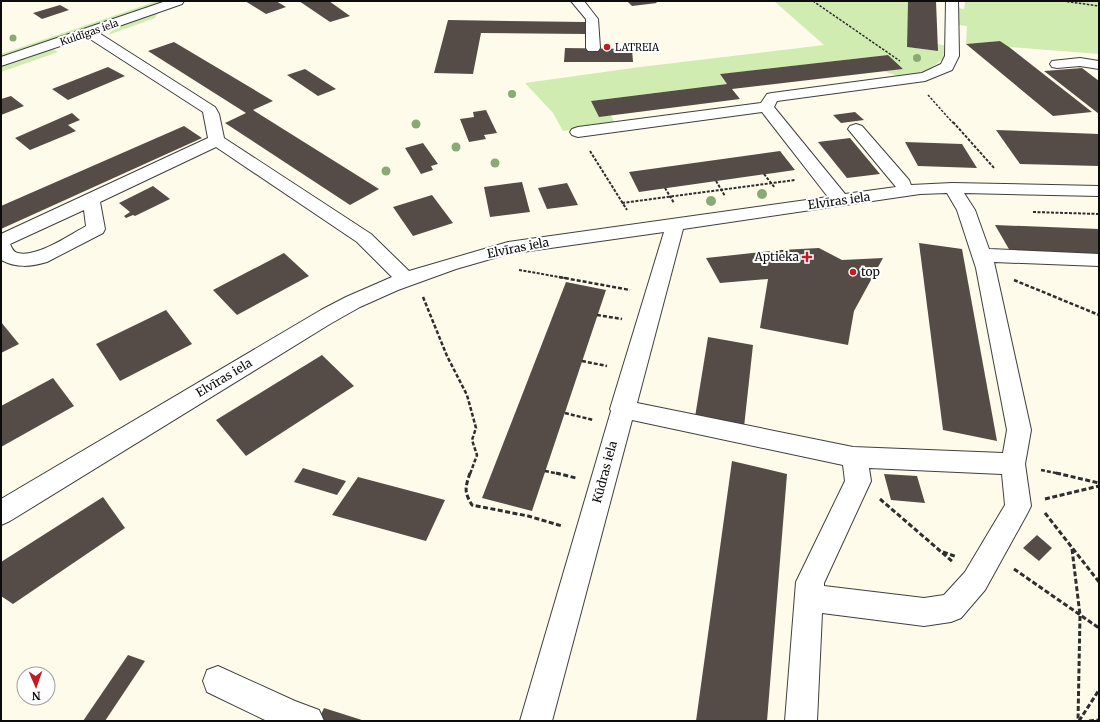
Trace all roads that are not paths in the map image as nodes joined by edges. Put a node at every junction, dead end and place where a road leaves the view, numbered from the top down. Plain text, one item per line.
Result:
1 (142, 1) edge
2 (178, 1) edge
3 (577, 1) edge
4 (952, 1) edge
5 (89, 32) junction
6 (30, 39) dead end
7 (593, 48) dead end
8 (1, 62) edge
9 (1056, 64) dead end
10 (1099, 65) edge
11 (766, 107) junction
12 (856, 129) dead end
13 (578, 132) road end
14 (217, 140) junction
15 (902, 184) dead end
16 (952, 188) junction
17 (1099, 191) edge
18 (91, 200) junction
19 (841, 201) junction
20 (675, 224) junction
21 (1, 240) edge
22 (1, 245) edge
23 (1099, 260) edge
24 (984, 262) junction
25 (406, 280) junction
26 (622, 409) junction
27 (1013, 464) junction
28 (856, 469) junction
29 (1, 513) edge
30 (809, 598) junction
31 (218, 682) dead end
32 (295, 719) edge
33 (536, 721) edge
34 (801, 721) edge

1 - 6 street, Kuldīgas iela
2 - 5 street, Kuldīgas iela
3 - 7 street
4 - 11 street
5 - 8 street, Kuldīgas iela
5 - 14 street
9 - 10 street
11 - 13 street
11 - 19 street
12 - 15 street
14 - 18 street
14 - 25 street
16 - 17 street, Elvīras iela
16 - 19 street, Elvīras iela
16 - 24 street
18 - 21 street
18 - 22 street
19 - 20 street, Elvīras iela
20 - 25 street, Elvīras iela
20 - 26 street, Kūdras iela
23 - 24 street
24 - 27 street
25 - 29 street, Elvīras iela
26 - 28 street
26 - 33 street, Kūdras iela
27 - 28 street
27 - 30 street
28 - 30 street
30 - 34 street
31 - 32 street

